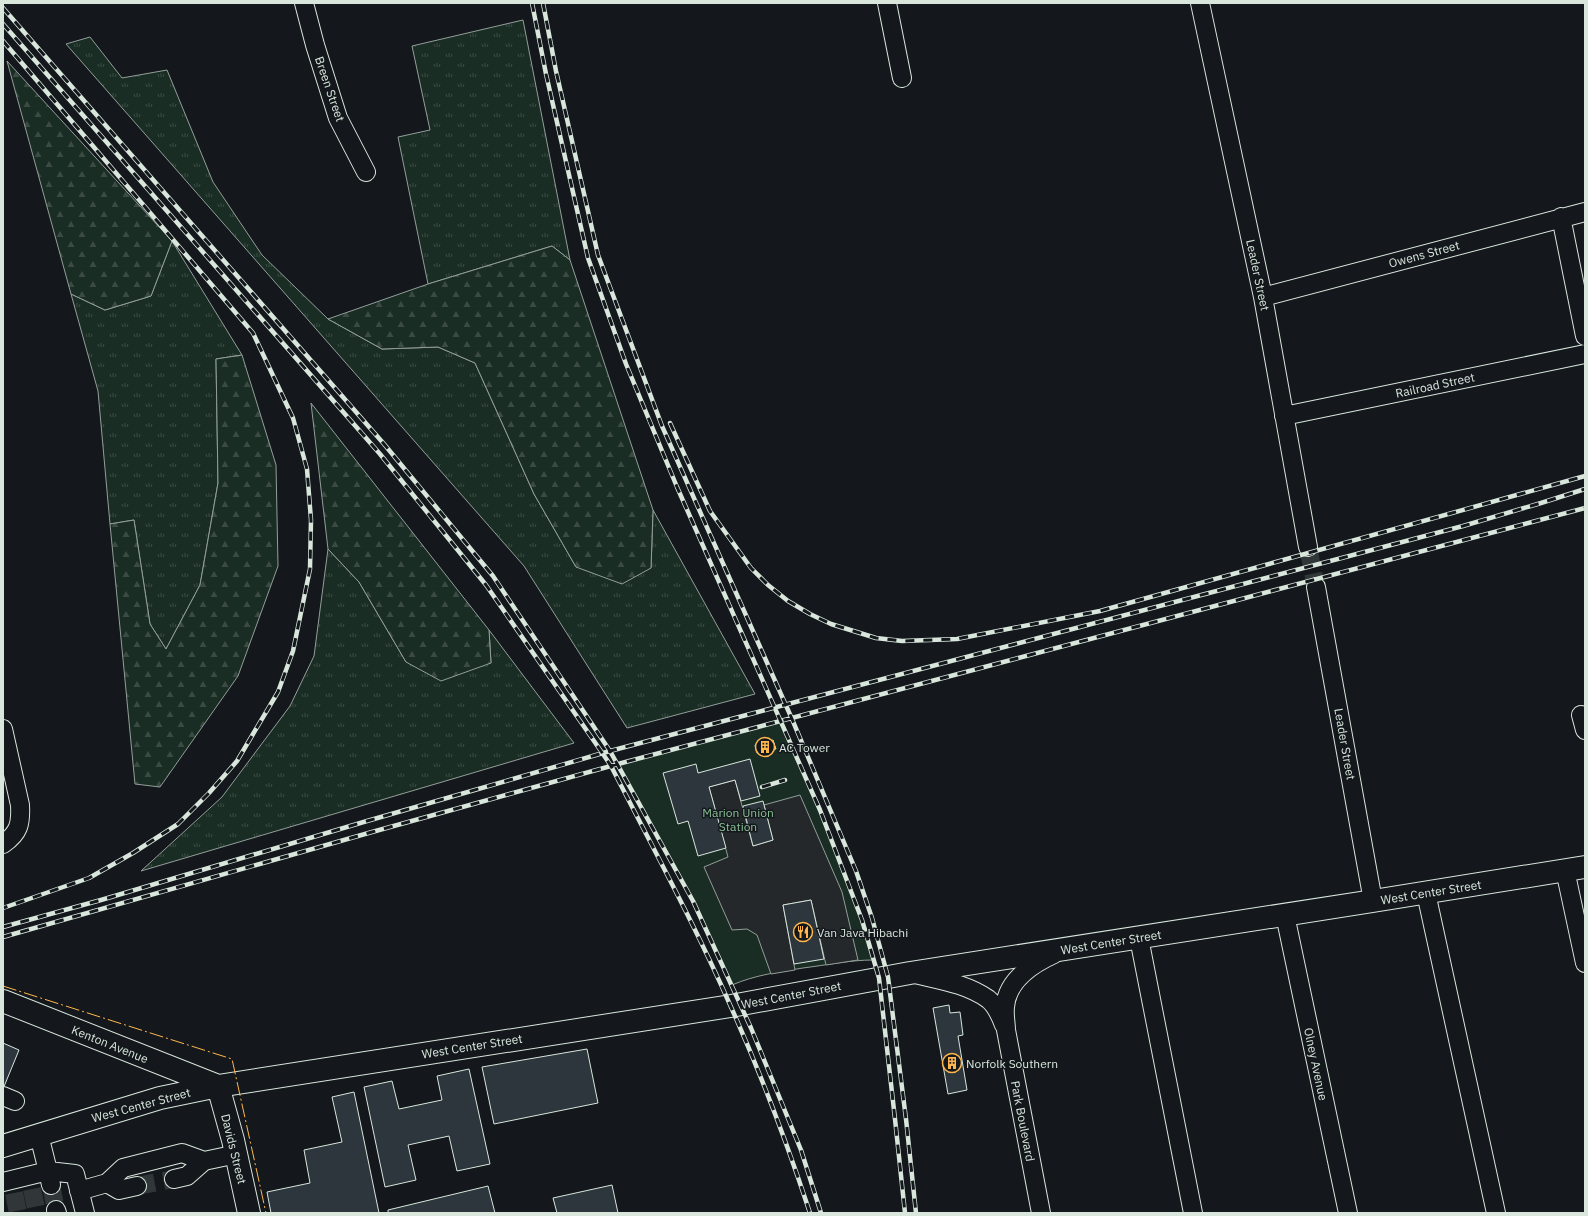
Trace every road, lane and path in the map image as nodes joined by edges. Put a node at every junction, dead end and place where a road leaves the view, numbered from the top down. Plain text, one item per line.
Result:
1 (304, 3) edge
2 (887, 3) edge
3 (1200, 3) edge
4 (902, 78) dead end
5 (366, 172) dead end
6 (1585, 212) edge
7 (1561, 217) junction
8 (1263, 297) junction
9 (1585, 336) edge
10 (1585, 354) edge
11 (1284, 416) junction
12 (1308, 547) tunnel mouth
13 (1316, 588) tunnel mouth
14 (3, 729) edge
15 (3, 844) edge
16 (1575, 868) edge
17 (1426, 893) junction
18 (1373, 901) junction
19 (1285, 915) junction
20 (1139, 938) junction
21 (1062, 950) junction
22 (1585, 963) edge
23 (910, 973) junction
24 (4, 1003) edge
25 (1006, 1030) junction
26 (218, 1086) junction
27 (39, 1135) junction
28 (3, 1146) edge
29 (236, 1154) junction
30 (204, 1161) junction
31 (49, 1178) junction
32 (174, 1179) tunnel mouth
33 (107, 1183) junction
34 (9, 1185) edge
35 (137, 1186) tunnel mouth
36 (79, 1191) junction
37 (85, 1213) edge
38 (249, 1213) edge
39 (1041, 1213) edge
40 (1193, 1213) edge
41 (1348, 1213) edge
42 (1496, 1213) edge

1 - 5 street, Breen Street
2 - 4 street
3 - 8 street, Leader Street
6 - 7 street, Owens Street
7 - 8 street, Owens Street
7 - 9 street
8 - 11 street, Leader Street
10 - 11 street, Railroad Street
11 - 12 street, Leader Street
13 - 18 street, Leader Street
14 - 15 street
16 - 17 main road, West Center Street
16 - 22 street
17 - 18 main road, West Center Street
17 - 42 street
18 - 19 main road, West Center Street
19 - 20 main road, West Center Street
19 - 41 street, Olney Avenue
20 - 21 main road, West Center Street
20 - 40 street
21 - 23 main road, West Center Street
21 - 25 street, Park Boulevard
23 - 25 street, Park Boulevard
23 - 26 main road, West Center Street
24 - 26 main road, Kenton Avenue
25 - 39 street, Park Boulevard
26 - 27 main road, West Center Street
26 - 29 main road, Davids Street
27 - 28 main road, West Center Street
27 - 31 street
29 - 30 street
29 - 38 main road, Davids Street
30 - 32 street
30 - 33 street
31 - 34 street
31 - 36 street
33 - 35 street
33 - 36 street
36 - 37 street

